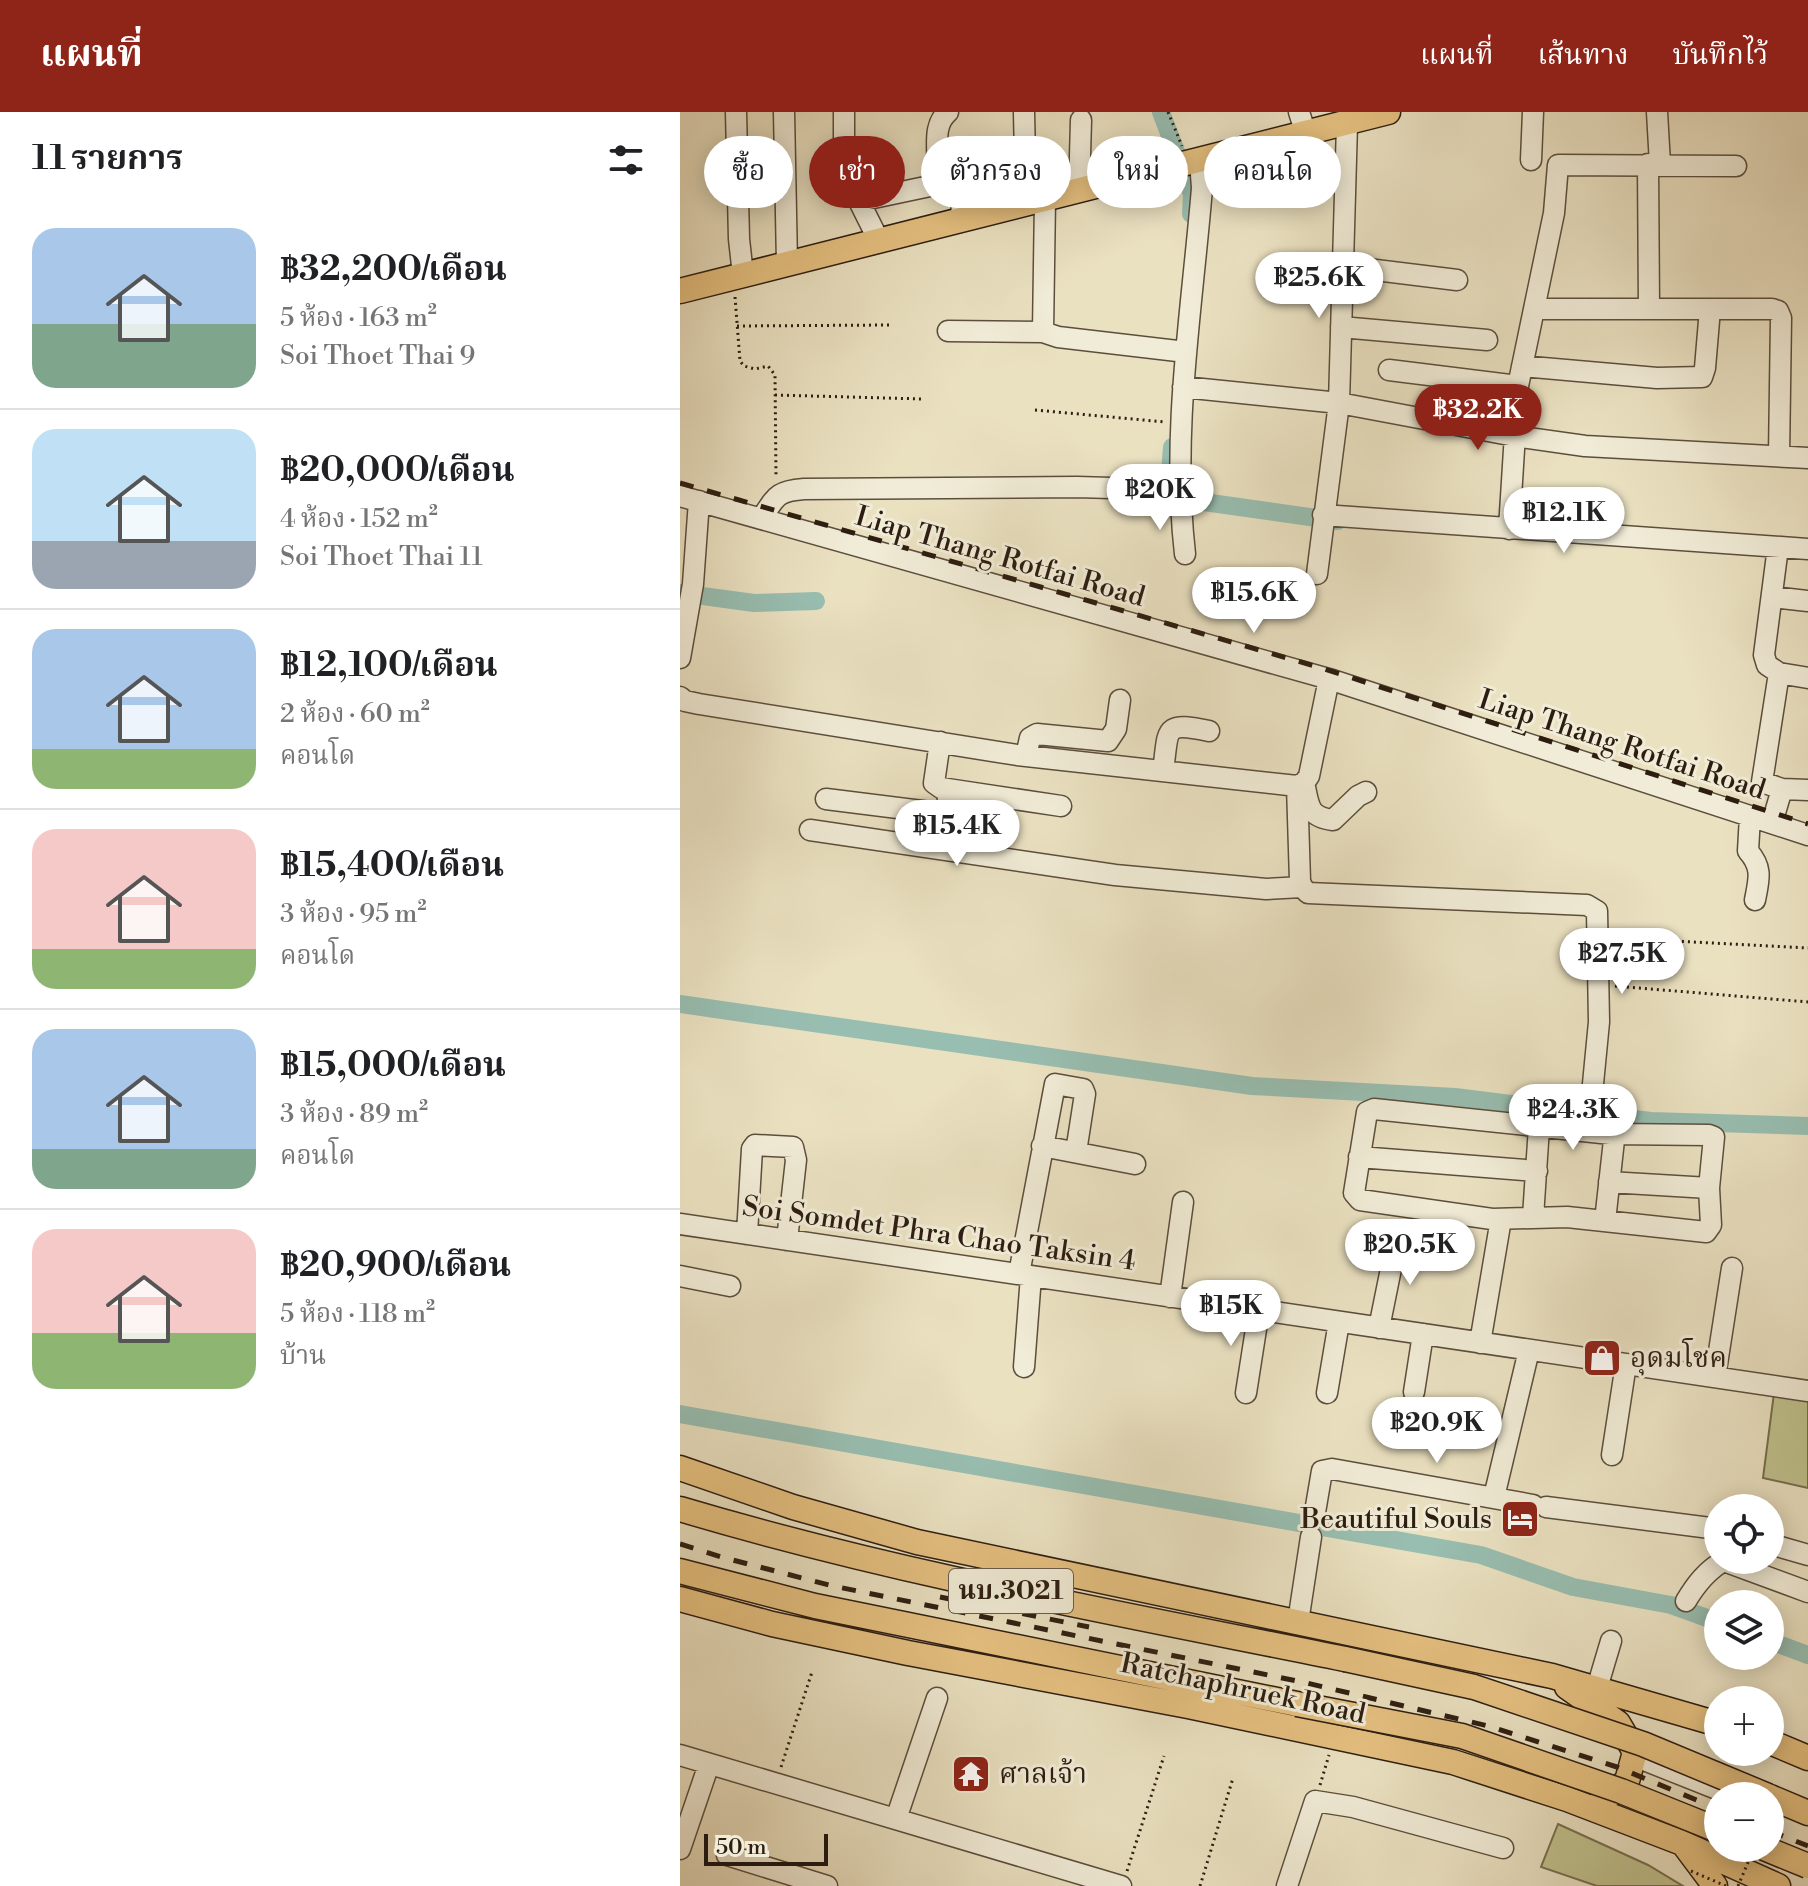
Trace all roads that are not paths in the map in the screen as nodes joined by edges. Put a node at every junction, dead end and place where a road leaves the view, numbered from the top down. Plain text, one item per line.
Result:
1 (736, 112) edge
2 (784, 112) edge
3 (844, 112) edge
4 (948, 112) edge
5 (1024, 112) edge
6 (1388, 112) edge
7 (1533, 112) edge
8 (1657, 112) edge
9 (1081, 120) dead end
10 (1302, 123) edge
11 (1347, 124) junction
12 (844, 136) edge
13 (1024, 136) edge
14 (1188, 159) edge
15 (1531, 160) dead end
16 (1188, 164) edge
17 (1654, 164) junction
18 (1736, 166) dead end
19 (1087, 189) edge
20 (905, 191) edge
21 (1079, 191) junction
22 (1071, 193) edge
23 (862, 208) edge
24 (962, 208) edge
25 (1010, 208) edge
26 (1035, 208) edge
27 (961, 220) junction
28 (879, 241) junction
29 (787, 264) junction
30 (1343, 266) junction
31 (738, 276) junction
32 (1457, 280) dead end
33 (680, 291) edge
34 (1534, 309) junction
35 (1649, 309) junction
36 (1710, 309) junction
37 (1341, 327) junction
38 (948, 331) dead end
39 (1043, 332) junction
40 (1487, 340) dead end
41 (1186, 352) junction
42 (1389, 370) dead end
43 (1520, 376) junction
44 (1183, 387) junction
45 (1339, 403) junction
46 (1515, 436) junction
47 (1779, 456) junction
48 (1808, 458) edge
49 (1179, 496) junction
50 (690, 498) edge
51 (1323, 518) junction
52 (761, 519) junction
53 (1509, 529) junction
54 (1808, 549) edge
55 (1778, 550) junction
56 (1185, 554) dead end
57 (1317, 574) dead end
58 (1773, 597) junction
59 (1808, 601) edge
60 (680, 658) edge
61 (1779, 673) junction
62 (1808, 678) edge
63 (1329, 679) junction
64 (680, 697) edge
65 (1120, 700) dead end
66 (1209, 731) dead end
67 (940, 742) junction
68 (1026, 756) junction
69 (1163, 771) junction
70 (1300, 784) junction
71 (1782, 789) junction
72 (949, 790) junction
73 (1808, 790) edge
74 (1366, 792) dead end
75 (986, 795) junction
76 (826, 799) dead end
77 (1061, 806) dead end
78 (946, 814) junction
79 (1750, 816) junction
80 (1772, 823) junction
81 (810, 830) dead end
82 (1808, 835) edge
83 (1302, 887) junction
84 (1755, 900) dead end
85 (1602, 1121) junction
86 (1539, 1127) junction
87 (1042, 1146) junction
88 (1076, 1152) junction
89 (1359, 1157) junction
90 (1135, 1164) dead end
91 (1537, 1171) junction
92 (1609, 1182) junction
93 (1709, 1188) junction
94 (1183, 1202) dead end
95 (1533, 1217) junction
96 (1501, 1219) junction
97 (1605, 1221) junction
98 (680, 1225) edge
99 (747, 1234) junction
100 (1397, 1239) dead end
101 (787, 1240) junction
102 (1732, 1268) dead end
103 (1025, 1275) junction
104 (680, 1276) edge
105 (730, 1286) dead end
106 (1170, 1297) junction
107 (1259, 1310) junction
108 (1339, 1322) junction
109 (1379, 1328) junction
110 (1423, 1334) junction
111 (1480, 1343) junction
112 (1529, 1350) junction
113 (1626, 1364) junction
114 (1024, 1367) dead end
115 (1715, 1377) junction
116 (1808, 1391) edge
117 (1414, 1392) dead end
118 (1246, 1393) dead end
119 (1327, 1393) dead end
120 (1612, 1455) dead end
121 (680, 1468) edge
122 (680, 1479) edge
123 (1494, 1497) junction
124 (793, 1507) junction
125 (680, 1509) edge
126 (1704, 1527) edge
127 (1784, 1548) edge
128 (1808, 1555) edge
129 (680, 1571) edge
130 (1706, 1574) edge
131 (1761, 1574) edge
132 (1808, 1592) edge
133 (680, 1599) edge
134 (1686, 1601) dead end
135 (1298, 1622) junction
136 (1611, 1641) dead end
137 (1552, 1676) junction
138 (1597, 1688) junction
139 (937, 1698) dead end
140 (1704, 1720) edge
141 (1784, 1748) edge
142 (1635, 1752) junction
143 (680, 1755) edge
144 (1808, 1758) edge
145 (709, 1764) junction
146 (1735, 1782) edge
147 (1704, 1786) edge
148 (1613, 1793) junction
149 (1567, 1799) junction
150 (1784, 1803) edge
151 (1808, 1813) edge
152 (1704, 1816) edge
153 (896, 1819) junction
154 (1704, 1824) edge
155 (1682, 1843) junction
156 (1503, 1848) dead end
157 (680, 1849) edge
158 (727, 1855) dead end
159 (1784, 1856) edge
160 (1808, 1865) edge
161 (1124, 1879) edge
162 (819, 1885) edge
163 (1287, 1886) edge
164 (1715, 1886) edge
165 (1779, 1886) edge

1 - 31 street
2 - 29 street
3 - 12 street
4 - 20 street
5 - 13 street
6 - 11 main road
7 - 15 street
8 - 17 street
9 - 21 street
10 - 11 main road
10 - 14 main road
11 - 30 street
16 - 41 street
17 - 18 street
17 - 34 street
17 - 35 street
19 - 21 main road
21 - 22 main road
23 - 28 street
24 - 27 street
25 - 27 main road
26 - 39 street
27 - 28 main road
28 - 29 main road
29 - 31 main road
30 - 32 street
30 - 37 street
31 - 33 main road
34 - 35 street
34 - 43 street
35 - 36 street
36 - 43 street
36 - 47 street
37 - 40 street
37 - 45 street
38 - 39 street
39 - 41 street
41 - 44 street
42 - 43 street
43 - 46 street
44 - 45 street
44 - 49 street
45 - 46 street
45 - 51 street
46 - 47 street
46 - 53 street
47 - 48 street
49 - 52 street
49 - 56 street
50 - 52 street, Liap Thang Rotfai Road
50 - 60 street
51 - 53 street
51 - 57 street
52 - 63 street, Liap Thang Rotfai Road
53 - 55 street
54 - 55 street
55 - 58 street
58 - 59 street
58 - 61 street
61 - 62 street
61 - 71 street
63 - 70 street
63 - 79 street, Liap Thang Rotfai Road
64 - 67 street
65 - 68 street
66 - 69 street
67 - 68 street
67 - 72 street
68 - 69 street
69 - 70 street
70 - 74 street
70 - 83 street
71 - 73 street
71 - 80 street
72 - 75 street
72 - 78 street
75 - 77 street
75 - 78 street
76 - 78 street
79 - 80 street, Liap Thang Rotfai Road
79 - 84 street
80 - 82 street, Liap Thang Rotfai Road
81 - 83 street
83 - 85 street
85 - 86 street
85 - 92 street
85 - 93 street
86 - 89 street
86 - 91 street
87 - 88 street
87 - 88 street
87 - 103 street
88 - 90 street
89 - 91 street
89 - 96 street
91 - 95 street
92 - 93 street
92 - 97 street
93 - 97 street
94 - 106 street
95 - 96 street
95 - 97 street
96 - 111 street
98 - 99 street, Soi Somdet Phra Chao Taksin 4
99 - 101 street, Soi Somdet Phra Chao Taksin 4
99 - 101 street
100 - 109 street
101 - 103 street, Soi Somdet Phra Chao Taksin 4
102 - 115 street
103 - 106 street, Soi Somdet Phra Chao Taksin 4
103 - 114 street
104 - 105 street
106 - 107 street, Soi Somdet Phra Chao Taksin 4
107 - 108 street, Soi Somdet Phra Chao Taksin 4
107 - 118 street
108 - 109 street, Soi Somdet Phra Chao Taksin 4
108 - 119 street
109 - 110 street, Soi Somdet Phra Chao Taksin 4
110 - 111 street, Soi Somdet Phra Chao Taksin 4
110 - 117 street
111 - 112 street, Soi Somdet Phra Chao Taksin 4
112 - 113 street, Soi Somdet Phra Chao Taksin 4
112 - 123 street
113 - 115 street, Soi Somdet Phra Chao Taksin 4
113 - 120 street
115 - 116 street, Soi Somdet Phra Chao Taksin 4
121 - 124 main road, นบ.3021
122 - 124 main road
123 - 126 street
123 - 135 street
124 - 135 main road, นบ.3021
125 - 146 main road, Ratchaphruek Road / นบ.3021, bridge
127 - 128 street
129 - 154 main road, Ratchaphruek Road / นบ.3021, bridge
130 - 134 street
131 - 132 street
133 - 149 main road, Ratchaphruek Road
135 - 137 main road, นบ.3021
136 - 138 street
137 - 138 main road, นบ.3021
137 - 142 main road
138 - 140 main road, นบ.3021
139 - 153 street
141 - 144 main road
142 - 147 street
142 - 148 main road
143 - 145 street
145 - 153 street
145 - 157 street
148 - 149 main road
148 - 152 street
149 - 155 main road, Ratchaphruek Road
150 - 151 main road, Ratchaphruek Road / นบ.3021
153 - 161 street
155 - 164 main road
155 - 165 main road, Ratchaphruek Road
156 - 163 street
158 - 162 street
159 - 160 main road, bridge
160 - 165 main road

